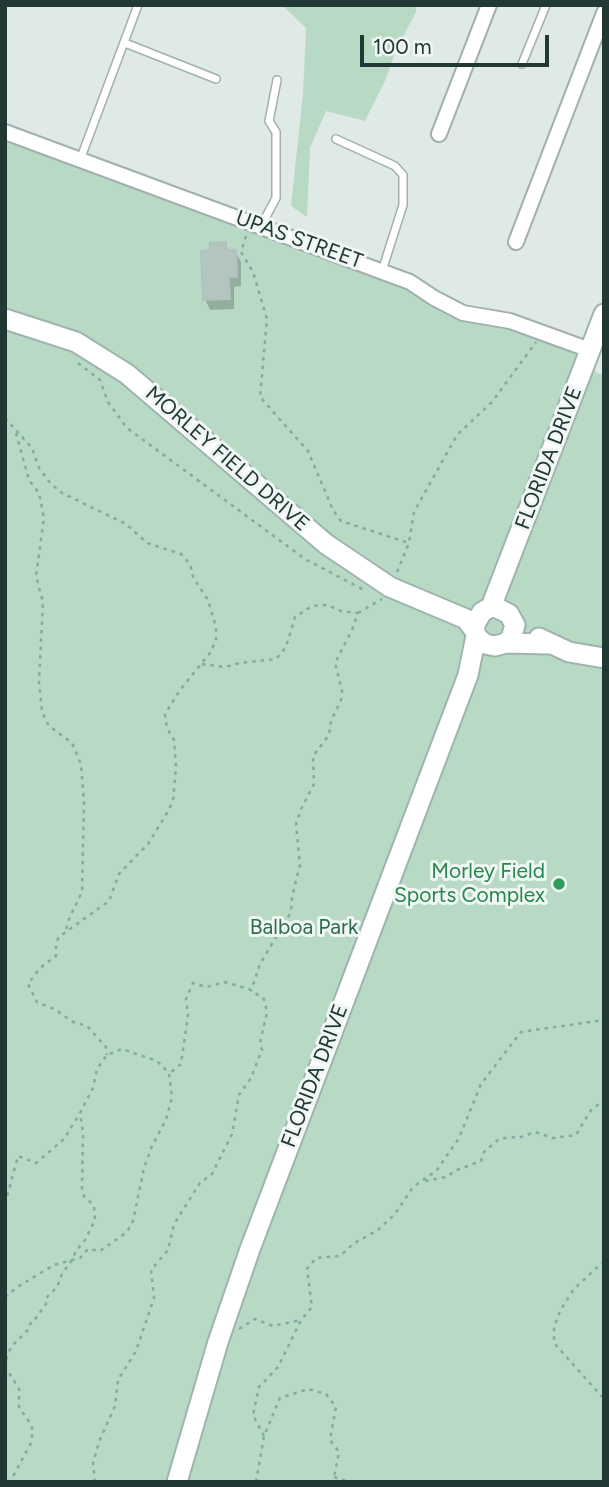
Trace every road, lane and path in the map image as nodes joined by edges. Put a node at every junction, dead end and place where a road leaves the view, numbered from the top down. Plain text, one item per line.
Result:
1 (138, 5) edge
2 (489, 5) edge
3 (547, 5) edge
4 (604, 13) edge
5 (125, 43) junction
6 (522, 64) dead end
7 (216, 79) dead end
8 (277, 80) dead end
9 (5, 132) edge
10 (439, 134) dead end
11 (336, 139) dead end
12 (80, 160) junction
13 (256, 225) junction
14 (516, 243) dead end
15 (382, 271) junction
16 (604, 314) edge
17 (5, 319) edge
18 (538, 329) junction
19 (594, 351) junction
20 (74, 360) dead end
21 (5, 418) edge
22 (16, 433) junction
23 (409, 543) junction
24 (390, 587) junction
25 (444, 609) junction
26 (358, 612) junction
27 (500, 625) junction
28 (475, 633) junction
29 (604, 658) edge
30 (202, 664) junction
31 (468, 675) junction
32 (65, 933) junction
33 (251, 991) junction
34 (604, 1020) edge
35 (107, 1055) junction
36 (169, 1073) junction
37 (604, 1105) edge
38 (80, 1113) junction
39 (421, 1181) junction
40 (5, 1204) edge
41 (72, 1260) junction
42 (604, 1261) edge
43 (5, 1297) edge
44 (301, 1320) junction
45 (218, 1342) junction
46 (5, 1364) edge
47 (604, 1399) edge
48 (264, 1436) junction
49 (333, 1479) edge
50 (10, 1482) edge
51 (95, 1482) edge
52 (177, 1482) edge
53 (256, 1482) edge
54 (350, 1482) edge

1 - 5 lane
2 - 10 street
3 - 6 lane
4 - 14 street
5 - 7 lane
5 - 12 lane
8 - 13 lane
9 - 12 street, UPAS STREET
11 - 15 lane
12 - 13 street, UPAS STREET
13 - 15 street, UPAS STREET
13 - 23 path
15 - 18 street, UPAS STREET
16 - 19 street, FLORIDA DRIVE
17 - 24 street, MORLEY FIELD DRIVE
18 - 19 street, UPAS STREET
18 - 23 path
19 - 27 street, FLORIDA DRIVE
20 - 26 path
21 - 22 path
22 - 30 path
22 - 32 path
23 - 24 path
24 - 25 street, MORLEY FIELD DRIVE
25 - 27 street, MORLEY FIELD DRIVE
25 - 28 street, MORLEY FIELD DRIVE
26 - 30 path
26 - 33 path
27 - 28 street, FLORIDA DRIVE
27 - 29 street, MORLEY FIELD DRIVE
27 - 31 street, FLORIDA DRIVE
28 - 31 street, FLORIDA DRIVE
30 - 32 path
31 - 45 street, FLORIDA DRIVE
32 - 35 path
33 - 36 path
33 - 51 path
34 - 39 path
35 - 36 path
35 - 38 path
36 - 41 path
37 - 39 path
38 - 40 path
38 - 41 path
39 - 44 path
41 - 43 path
41 - 46 path
42 - 47 path
44 - 45 path
44 - 48 path
45 - 52 street, FLORIDA DRIVE
46 - 50 path
48 - 49 path
48 - 53 path
49 - 54 path

